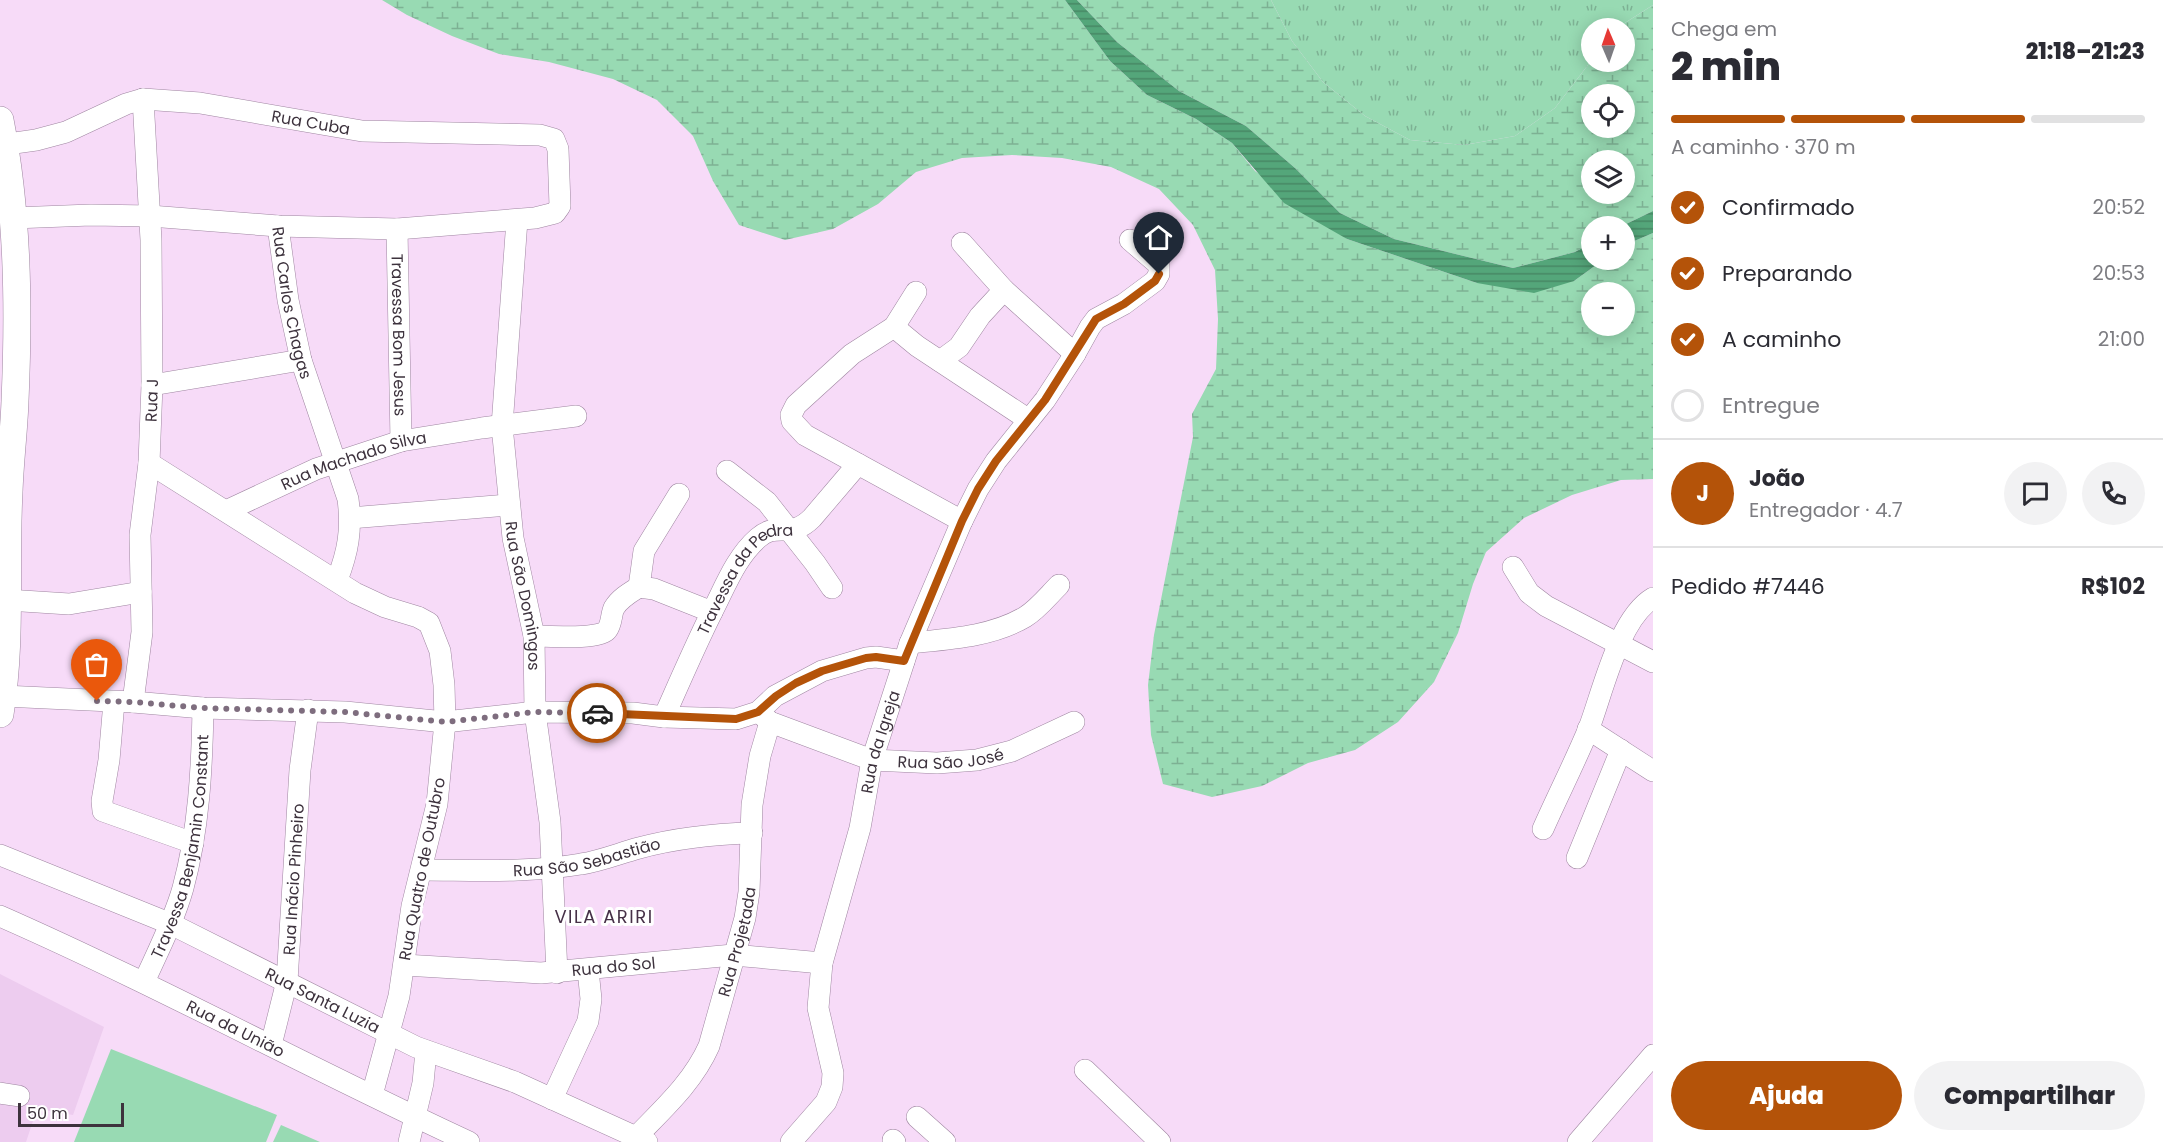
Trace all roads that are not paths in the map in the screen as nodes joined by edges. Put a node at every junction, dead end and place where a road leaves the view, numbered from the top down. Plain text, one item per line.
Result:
1 (143, 99) junction
2 (2, 137) edge
3 (558, 211) joint
4 (150, 216) junction
5 (13, 218) junction
6 (517, 220) junction
7 (278, 226) junction
8 (397, 229) junction
9 (1130, 240) dead end
10 (962, 243) dead end
11 (1004, 290) junction
12 (916, 292) dead end
13 (894, 327) junction
14 (8, 333) edge
15 (1075, 354) junction
16 (301, 360) junction
17 (940, 362) junction
18 (152, 385) junction
19 (576, 416) dead end
20 (1029, 420) junction
21 (502, 426) junction
22 (401, 441) junction
23 (336, 461) junction
24 (149, 463) junction
25 (858, 464) junction
26 (727, 471) dead end
27 (4, 493) edge
28 (679, 494) dead end
29 (508, 505) junction
30 (226, 511) junction
31 (350, 518) junction
32 (962, 521) junction
33 (788, 530) junction
34 (1513, 567) dead end
35 (337, 580) junction
36 (1059, 585) dead end
37 (639, 587) junction
38 (832, 588) dead end
39 (141, 592) junction
40 (1650, 599) edge
41 (7, 600) junction
42 (712, 612) junction
43 (534, 636) junction
44 (3, 644) edge
45 (1618, 645) junction
46 (907, 652) junction
47 (1653, 662) edge
48 (124, 702) junction
49 (2, 705) edge
50 (202, 708) junction
51 (308, 710) junction
52 (535, 712) junction
53 (664, 717) junction
54 (764, 717) junction
55 (446, 722) junction
56 (1074, 722) dead end
57 (1588, 729) junction
58 (1621, 750) junction
59 (872, 760) junction
60 (1653, 771) edge
61 (1544, 829) dead end
62 (752, 833) junction
63 (193, 843) junction
64 (0, 855) edge
65 (1577, 858) dead end
66 (552, 868) junction
67 (422, 870) junction
68 (0, 916) edge
69 (171, 924) junction
70 (733, 955) junction
71 (822, 963) junction
72 (404, 965) junction
73 (588, 970) junction
74 (557, 973) junction
75 (287, 981) junction
76 (144, 982) junction
77 (389, 1033) junction
78 (271, 1045) junction
79 (426, 1051) junction
80 (1653, 1055) edge
81 (1085, 1070) dead end
82 (372, 1095) junction
83 (552, 1099) junction
84 (917, 1117) dead end
85 (416, 1118) junction
86 (642, 1139) edge
87 (409, 1142) edge
88 (469, 1142) edge
89 (791, 1142) edge
90 (945, 1142) edge
91 (1160, 1142) edge
92 (1578, 1142) edge

1 - 2 street, Rua Cuba
1 - 3 street, Rua Cuba
1 - 4 street, Rua J
2 - 5 main road
3 - 6 street, Rua Carlos Chagas
4 - 5 street
4 - 7 street
4 - 18 street, Rua J
5 - 14 main road
6 - 8 street, Rua Carlos Chagas
6 - 21 street, Rua São Domingos
7 - 8 street, Rua Carlos Chagas
7 - 16 street, Rua Carlos Chagas
8 - 22 street, Travessa Bom Jesus
9 - 15 street, Rua da Igreja
10 - 11 street
11 - 15 street
11 - 17 street
12 - 13 street
13 - 17 street
13 - 25 street
14 - 27 main road
15 - 20 street, Rua da Igreja
16 - 18 street
16 - 23 street, Rua Carlos Chagas
17 - 20 street
18 - 24 street, Rua J
19 - 21 street, Rua Machado Silva
20 - 32 street, Rua da Igreja
21 - 22 street, Rua Machado Silva
21 - 29 street, Rua São Domingos
22 - 23 street, Rua Machado Silva
23 - 30 street, Rua Machado Silva
23 - 31 street, Rua Carlos Chagas
24 - 30 street
24 - 39 street, Rua J
25 - 32 street
25 - 33 street, Travessa da Pedra
26 - 33 street
27 - 41 main road
28 - 37 street
29 - 31 street
29 - 43 street, Rua São Domingos
30 - 35 street, Rua Quatro de Outubro
31 - 35 street, Rua Carlos Chagas
32 - 46 street, Rua da Igreja
33 - 38 street
33 - 42 street, Travessa da Pedra
34 - 45 street
35 - 55 street, Rua Quatro de Outubro
36 - 46 street
37 - 42 street
37 - 43 street
39 - 41 street
39 - 48 street, Rua J
40 - 45 street
41 - 44 main road
42 - 53 street, Travessa da Pedra
43 - 52 street, Rua São Domingos
44 - 49 main road
45 - 47 street
45 - 57 street
46 - 54 street
46 - 59 street, Rua da Igreja
48 - 49 street
48 - 50 street
48 - 63 street
50 - 51 street
50 - 63 street, Travessa Benjamin Constant
51 - 55 street
51 - 75 street, Rua Inácio Pinheiro
52 - 53 street
52 - 55 street
52 - 66 street, Rua São Domingos
53 - 54 street
54 - 59 street, Rua São José
54 - 62 street, Rua Projetada
55 - 67 street, Rua Quatro de Outubro
56 - 59 street, Rua São José
57 - 58 street
57 - 61 street
58 - 60 street
58 - 65 street
59 - 71 street, Rua da Igreja
62 - 66 street, Rua São Sebastião
62 - 70 street, Rua Projetada
63 - 69 street, Travessa Benjamin Constant
64 - 69 street, Rua Santa Luzia
66 - 67 street, Rua São Sebastião
66 - 74 street, Rua São Domingos
67 - 72 street, Rua Quatro de Outubro
68 - 76 street, Rua da União
69 - 75 street, Rua Santa Luzia
69 - 76 street, Travessa Benjamin Constant
70 - 71 street, Rua do Sol
70 - 73 street, Rua do Sol
70 - 86 street, Rua Projetada
71 - 89 street, Rua da Igreja
72 - 74 street, Rua do Sol
72 - 77 street, Rua Quatro de Outubro
73 - 74 street, Rua do Sol
73 - 83 street
75 - 77 street, Rua Santa Luzia
75 - 78 street, Rua Inácio Pinheiro
76 - 78 street, Rua da União
77 - 79 street, Rua Santa Luzia
77 - 82 street, Rua Quatro de Outubro
78 - 82 street, Rua da União
79 - 83 street, Rua Santa Luzia
79 - 85 street
80 - 92 street
81 - 91 street
82 - 85 street, Rua da União
83 - 86 street, Rua Santa Luzia
84 - 90 street
85 - 87 street
85 - 88 street, Rua da União

